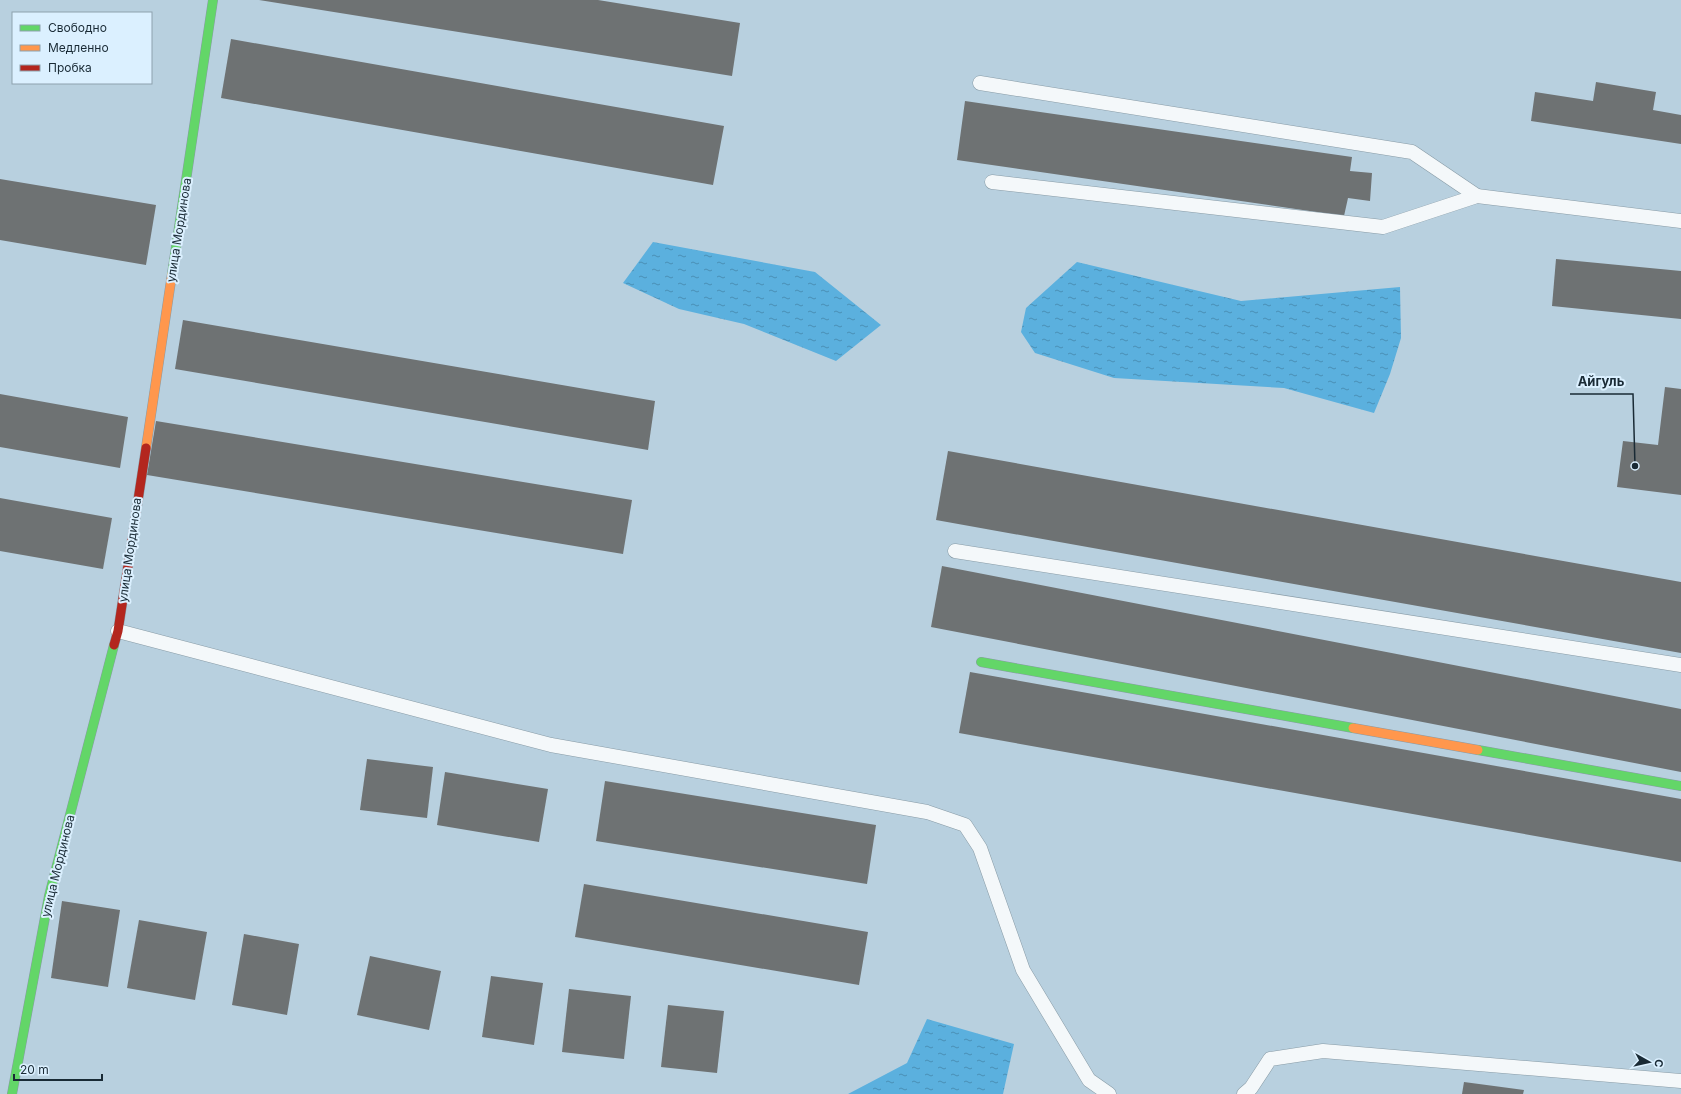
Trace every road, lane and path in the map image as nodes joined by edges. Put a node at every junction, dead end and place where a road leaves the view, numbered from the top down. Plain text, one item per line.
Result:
1 (213, 0) edge
2 (980, 83) dead end
3 (992, 182) dead end
4 (1477, 196) junction
5 (1681, 222) edge
6 (956, 551) dead end
7 (118, 631) junction
8 (981, 662) dead end
9 (1681, 665) edge
10 (1681, 786) edge
11 (1681, 1081) edge
12 (12, 1094) edge
13 (1109, 1094) edge
14 (1244, 1094) edge

1 - 7 street, улица Мординова
2 - 4 lane
3 - 4 lane
4 - 5 lane
6 - 9 lane
7 - 12 street, улица Мординова
7 - 13 lane
8 - 10 street
11 - 14 lane

